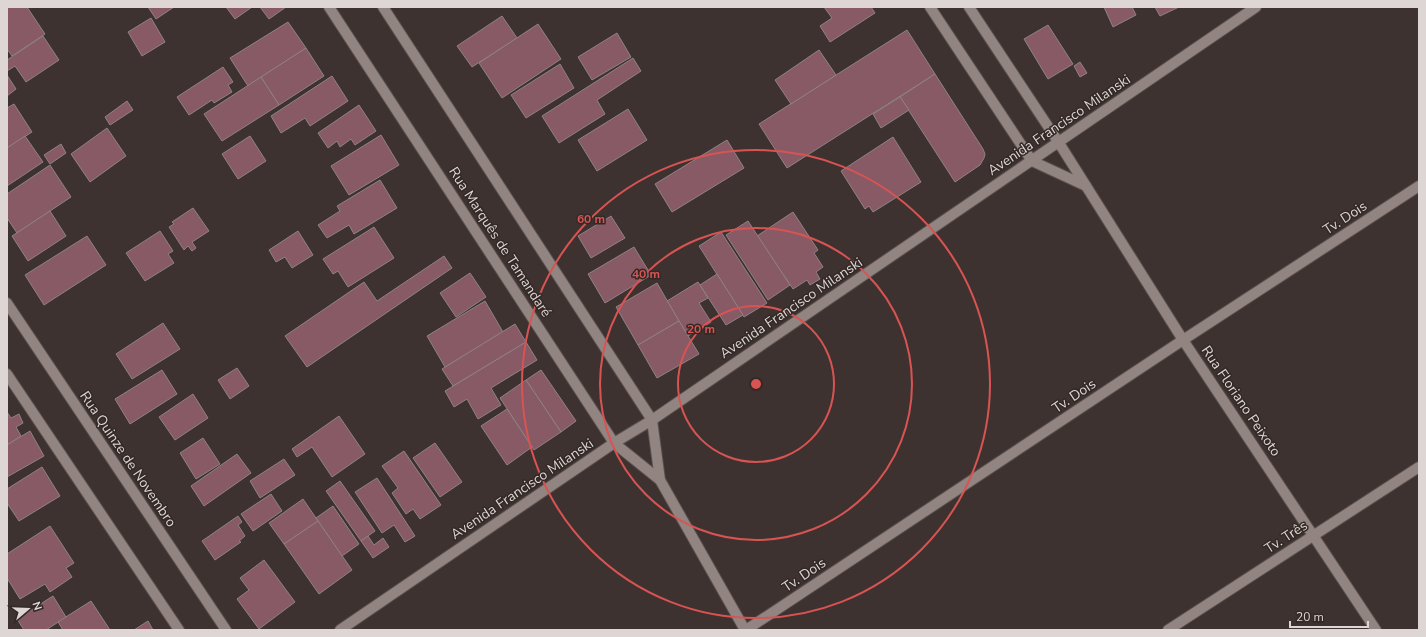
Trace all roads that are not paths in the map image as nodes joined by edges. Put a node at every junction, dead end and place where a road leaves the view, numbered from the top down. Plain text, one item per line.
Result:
1 (329, 7) edge
2 (383, 7) edge
3 (930, 7) edge
4 (969, 7) edge
5 (1256, 7) edge
6 (1059, 143) junction
7 (1032, 161) junction
8 (1086, 186) junction
9 (1419, 186) edge
10 (7, 303) edge
11 (1183, 340) junction
12 (7, 374) edge
13 (652, 420) junction
14 (614, 443) junction
15 (1419, 467) edge
16 (660, 480) junction
17 (1314, 535) junction
18 (179, 630) edge
19 (226, 630) edge
20 (340, 630) edge
21 (745, 630) edge
22 (1168, 630) edge
23 (1376, 630) edge

1 - 14 street, Rua Marquês de Tamandaré
2 - 13 street, Rua Marquês de Tamandaré
3 - 7 street
4 - 6 street, Rua Floriano Peixoto
5 - 6 street, Avenida Francisco Milanski
6 - 7 street, Avenida Francisco Milanski
6 - 8 street, Rua Floriano Peixoto
7 - 8 street
7 - 13 street, Avenida Francisco Milanski
8 - 11 street, Rua Floriano Peixoto
9 - 11 street, Tv. Dois
10 - 19 street, Rua Quinze de Novembro
11 - 17 street, Rua Floriano Peixoto
11 - 21 street, Tv. Dois
12 - 18 street
13 - 14 street, Avenida Francisco Milanski
13 - 16 street, Rua Marquês de Tamandaré
14 - 16 street, Rua Marquês de Tamandaré
14 - 20 street, Avenida Francisco Milanski
15 - 17 street, Tv. Três
16 - 21 street, Rua Marquês de Tamandaré
17 - 22 street, Tv. Três
17 - 23 street, Rua Floriano Peixoto

